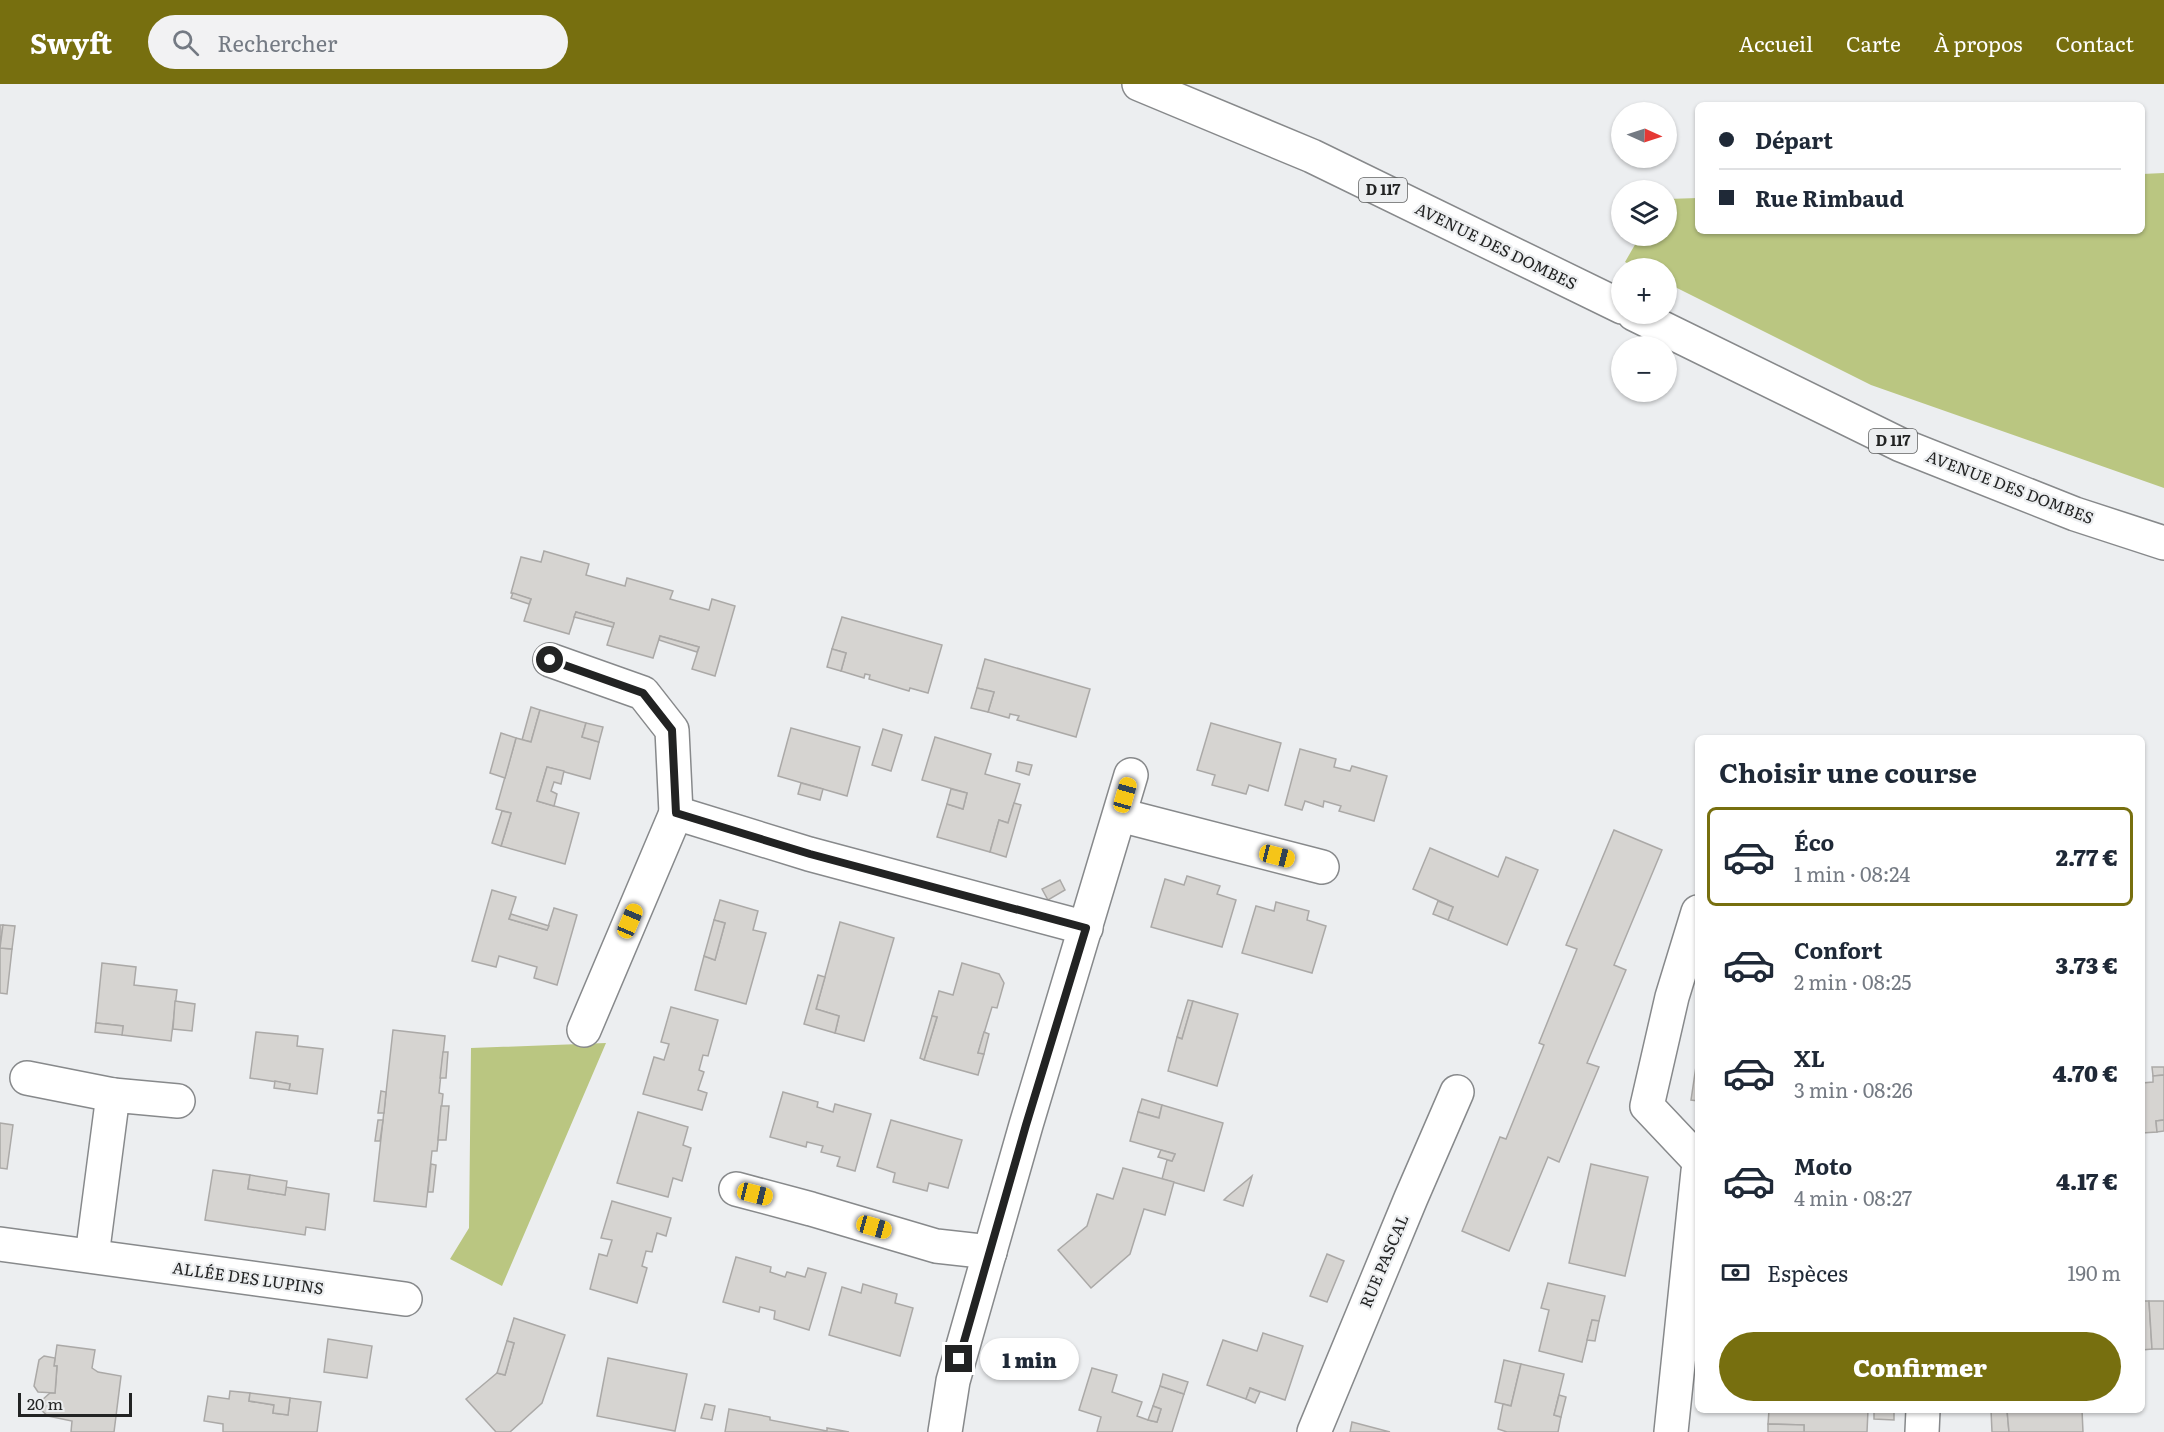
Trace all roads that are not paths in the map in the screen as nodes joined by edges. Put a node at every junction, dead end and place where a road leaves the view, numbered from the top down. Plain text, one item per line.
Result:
1 (1139, 84) edge
2 (1611, 303) edge
3 (1654, 324) edge
4 (2164, 543) edge
5 (550, 660) dead end
6 (1131, 775) dead end
7 (676, 813) junction
8 (1120, 815) junction
9 (1322, 867) dead end
10 (1695, 922) edge
11 (1086, 928) junction
12 (584, 1030) dead end
13 (27, 1078) dead end
14 (1457, 1092) dead end
15 (113, 1095) junction
16 (178, 1101) dead end
17 (1695, 1157) edge
18 (736, 1189) dead end
19 (1695, 1200) edge
20 (0, 1244) edge
21 (990, 1252) junction
22 (92, 1256) junction
23 (405, 1299) dead end
24 (1923, 1413) edge
25 (945, 1432) edge
26 (1314, 1432) edge
27 (1671, 1432) edge
28 (1922, 1432) edge

1 - 2 street, AVENUE DES DOMBES / D 117
3 - 4 street, AVENUE DES DOMBES / D 117
5 - 7 street
6 - 8 street
7 - 11 street
7 - 12 street
8 - 9 street
8 - 11 street
10 - 17 street
11 - 21 street
13 - 15 street
14 - 26 street, RUE PASCAL
15 - 16 street
15 - 22 street
18 - 21 street
19 - 27 street
20 - 22 street, ALLÉE DES LUPINS
21 - 25 street
22 - 23 street, ALLÉE DES LUPINS
24 - 28 street

